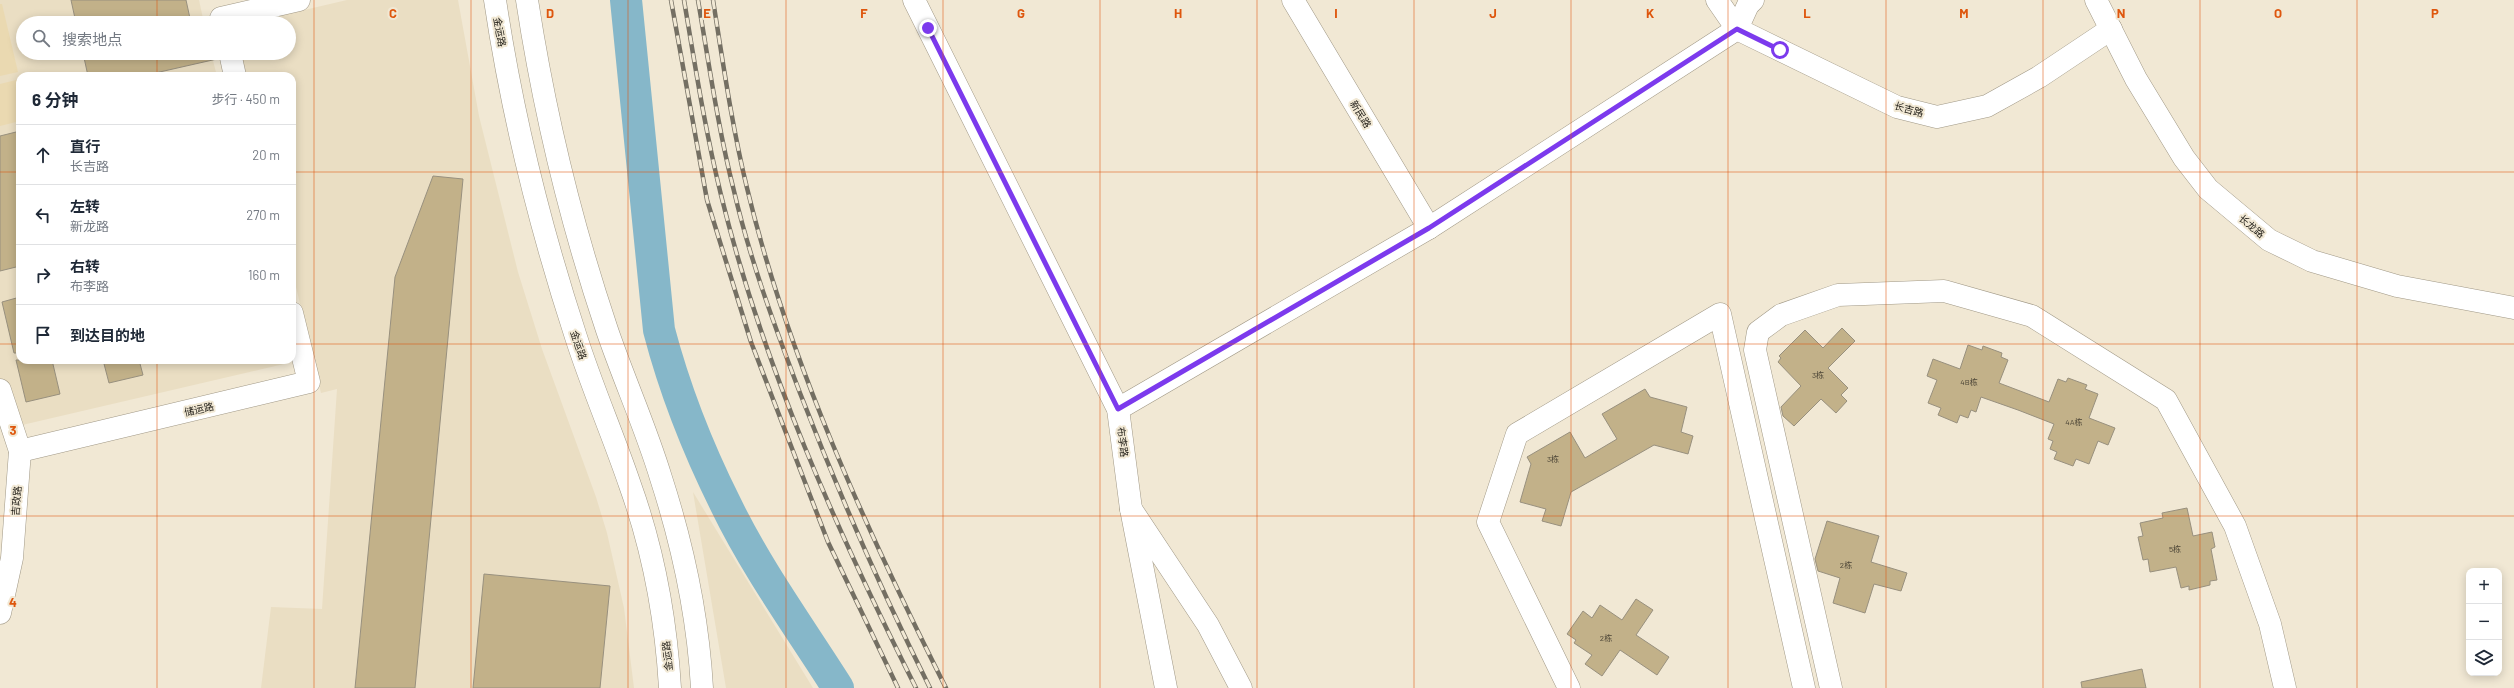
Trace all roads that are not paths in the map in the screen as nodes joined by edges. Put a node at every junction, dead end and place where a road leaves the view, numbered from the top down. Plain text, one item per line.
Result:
1 (299, 0) edge
2 (495, 0) edge
3 (527, 0) edge
4 (914, 0) edge
5 (1293, 0) edge
6 (1717, 0) edge
7 (1753, 0) edge
8 (2096, 0) edge
9 (220, 14) edge
10 (1737, 29) junction
11 (2110, 29) junction
12 (232, 60) edge
13 (234, 72) edge
14 (1429, 228) junction
15 (2514, 308) edge
16 (296, 329) edge
17 (0, 390) edge
18 (1118, 409) junction
19 (20, 451) junction
20 (1131, 509) junction
21 (0, 613) edge
22 (670, 688) edge
23 (702, 688) edge
24 (1166, 688) edge
25 (1241, 688) edge
26 (1569, 688) edge
27 (1804, 688) edge
28 (1831, 688) edge
29 (2285, 688) edge

1 - 9 street
2 - 22 street, 金运路
3 - 23 street
4 - 18 street, 布李路
5 - 14 street, 新民路
6 - 10 street, 长吉路
7 - 10 street
8 - 11 street, 长龙路
10 - 11 street, 长吉路
10 - 14 street
11 - 15 street, 长龙路
12 - 13 street
14 - 18 street
16 - 19 street, 储运路
17 - 19 street, 吉政路
18 - 20 street, 布李路
19 - 21 street, 吉政路
20 - 24 street, 布李路
20 - 25 street
26 - 27 street
28 - 29 street

